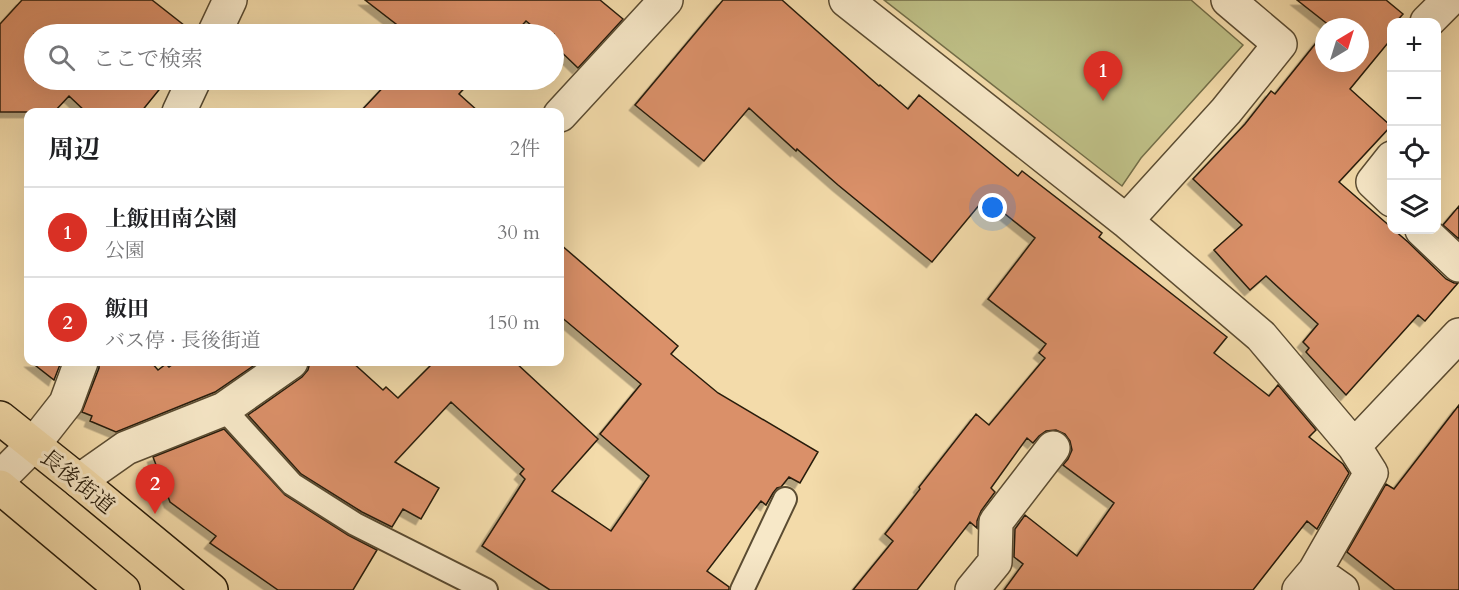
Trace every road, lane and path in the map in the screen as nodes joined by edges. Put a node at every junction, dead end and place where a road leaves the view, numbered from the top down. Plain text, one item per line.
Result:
1 (230, 0) edge
2 (666, 0) edge
3 (846, 0) edge
4 (1228, 0) edge
5 (1449, 0) edge
6 (1431, 18) edge
7 (219, 24) edge
8 (189, 90) edge
9 (181, 108) edge
10 (564, 111) edge
11 (1387, 164) edge
12 (1387, 195) edge
13 (1126, 221) junction
14 (1426, 234) edge
15 (1459, 266) edge
16 (1459, 335) edge
17 (80, 366) edge
18 (285, 366) edge
19 (224, 409) junction
20 (0, 418) edge
21 (33, 445) junction
22 (1354, 446) junction
23 (1053, 448) dead end
24 (0, 478) edge
25 (79, 481) junction
26 (0, 487) edge
27 (785, 499) dead end
28 (1307, 581) edge
29 (123, 590) edge
30 (211, 590) edge
31 (486, 590) edge
32 (742, 590) edge
33 (972, 590) edge
34 (1342, 590) edge

1 - 7 street
2 - 10 street
3 - 13 street
4 - 13 street
5 - 6 street
8 - 9 street
11 - 12 street
13 - 22 street
14 - 15 street
16 - 22 street
17 - 21 street
18 - 19 street
19 - 25 street
19 - 31 lane
20 - 21 main road, 長後街道
21 - 24 street
21 - 25 main road, 長後街道
22 - 28 street
23 - 33 street
25 - 30 main road, 長後街道
26 - 29 main road
27 - 32 lane
28 - 34 street

